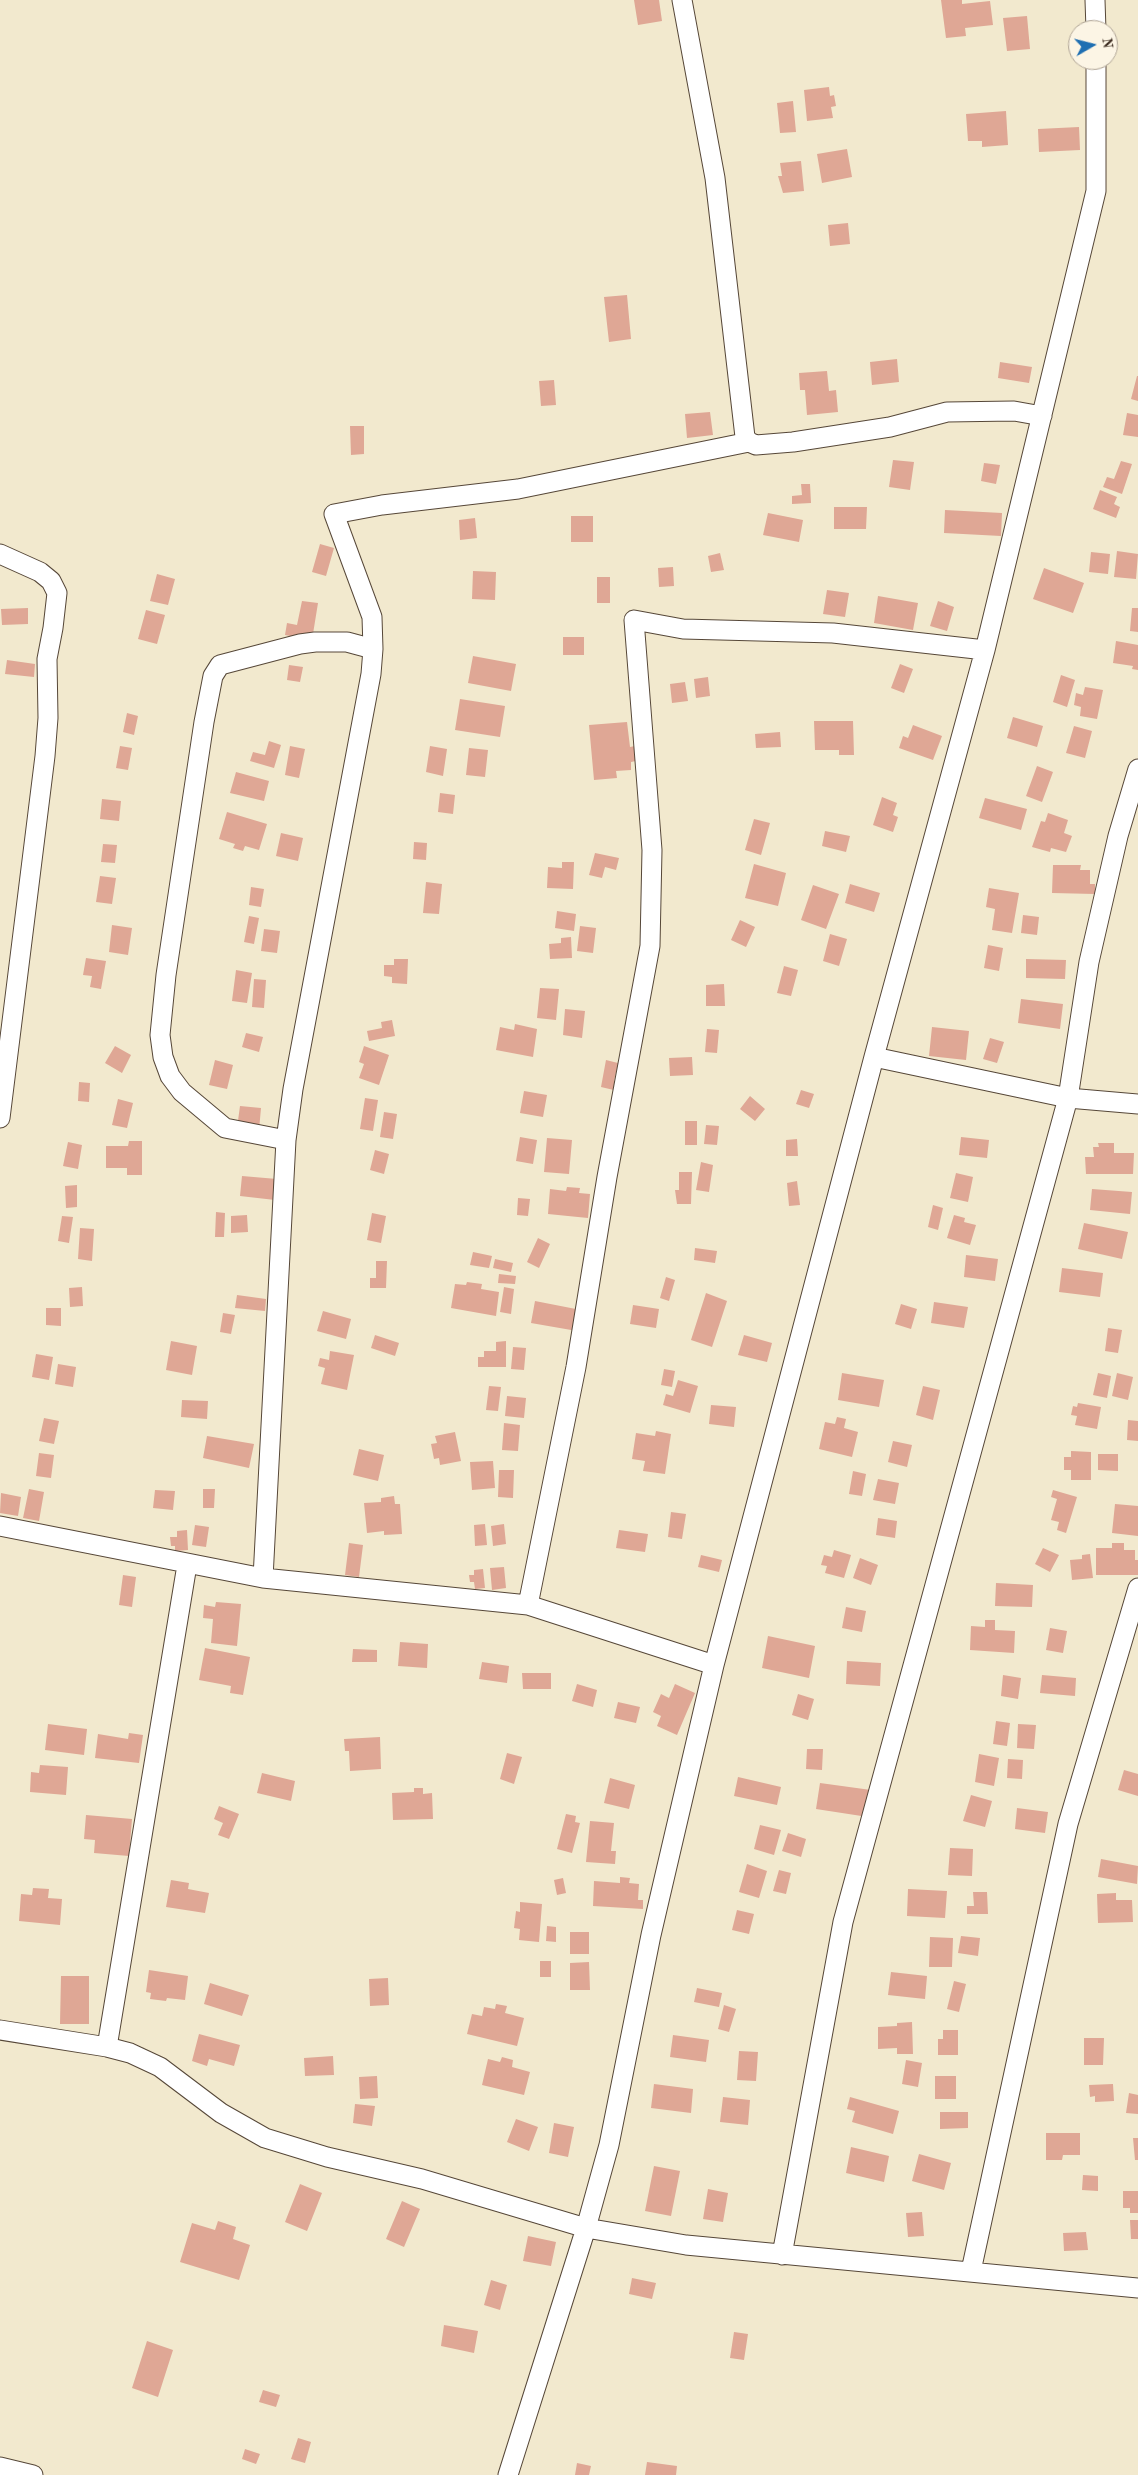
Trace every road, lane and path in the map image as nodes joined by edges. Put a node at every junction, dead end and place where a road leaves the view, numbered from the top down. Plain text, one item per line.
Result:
1 (682, 0) edge
2 (1096, 0) edge
3 (1096, 20) edge
4 (1096, 70) edge
5 (1042, 416) junction
6 (749, 442) junction
7 (0, 554) edge
8 (373, 649) junction
9 (985, 650) junction
10 (1138, 769) edge
11 (874, 1057) junction
12 (1068, 1098) junction
13 (1138, 1104) edge
14 (0, 1118) edge
15 (286, 1140) junction
16 (0, 1526) edge
17 (187, 1565) junction
18 (263, 1578) junction
19 (1138, 1588) edge
20 (528, 1605) junction
21 (714, 1665) junction
22 (0, 2030) edge
23 (108, 2047) junction
24 (586, 2228) junction
25 (782, 2255) junction
26 (971, 2271) junction
27 (1138, 2288) edge
28 (0, 2466) edge
29 (33, 2475) edge
30 (508, 2475) edge

1 - 6 street
2 - 3 street
4 - 5 street
5 - 6 street
5 - 9 street
6 - 8 street
7 - 14 street
8 - 15 street
8 - 15 street
9 - 11 street
9 - 20 street
10 - 12 street
11 - 12 street
11 - 21 street
12 - 13 street
12 - 25 street
15 - 18 street
16 - 17 street
17 - 18 street
17 - 23 street
18 - 20 street
19 - 26 street
20 - 21 street
21 - 24 street
22 - 23 street
23 - 24 street
24 - 25 street
24 - 30 street
25 - 26 street
26 - 27 street
28 - 29 street

